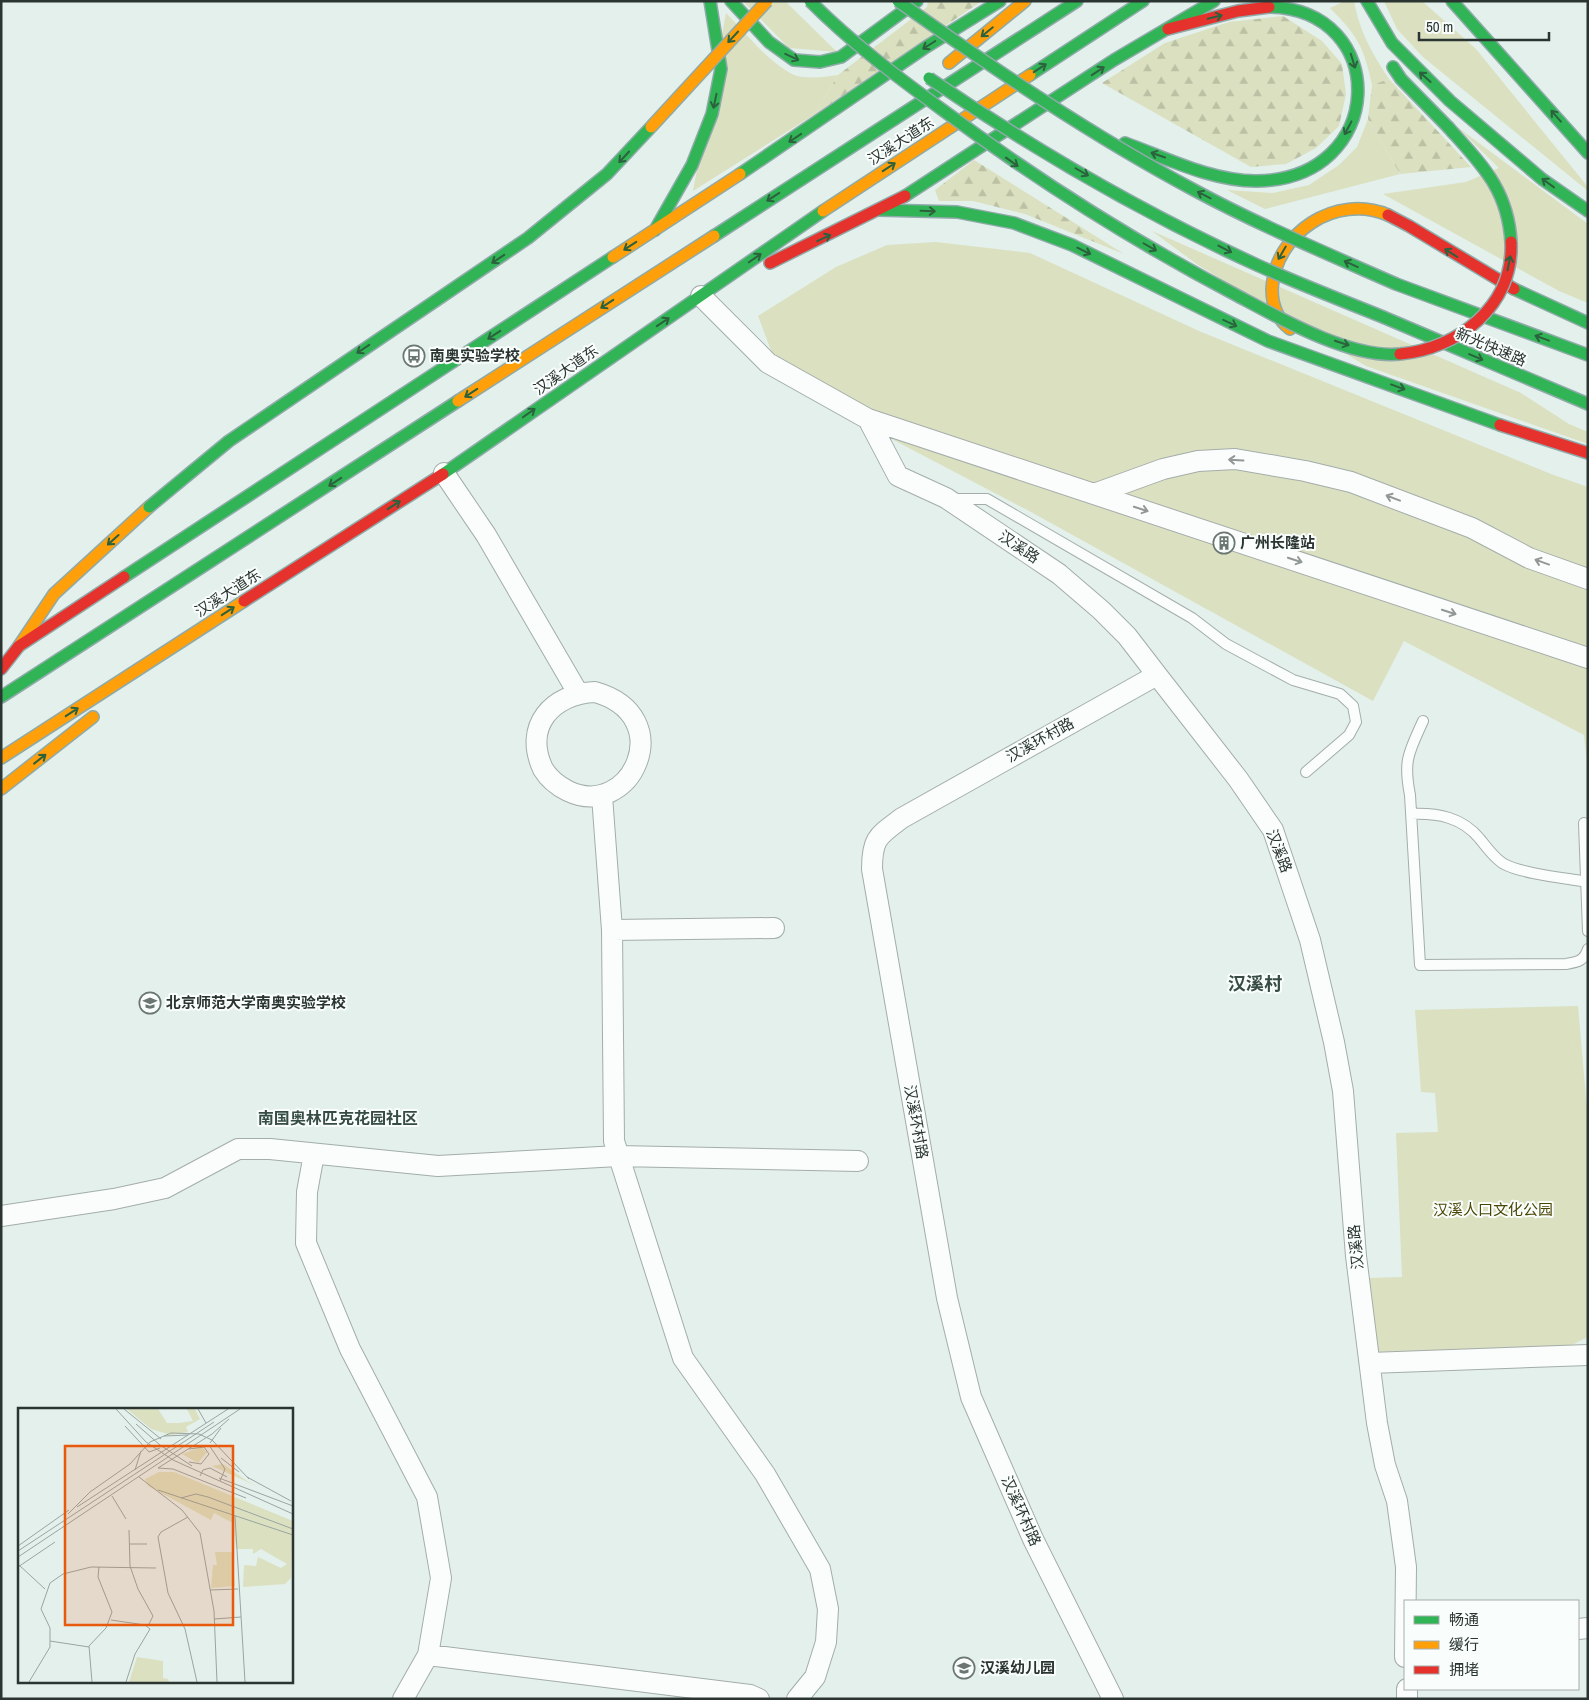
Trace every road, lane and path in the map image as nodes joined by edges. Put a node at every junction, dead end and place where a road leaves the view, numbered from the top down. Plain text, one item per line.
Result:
1 (710, 1) edge
2 (731, 1) edge
3 (767, 1) edge
4 (810, 1) edge
5 (822, 1) edge
6 (898, 1) edge
7 (917, 1) edge
8 (1000, 1) edge
9 (1025, 1) edge
10 (1077, 1) edge
11 (1144, 1) edge
12 (1214, 1) edge
13 (1365, 1) edge
14 (1455, 4) edge
15 (845, 18) dead end
16 (861, 29) dead end
17 (1168, 29) junction
18 (1371, 31) dead end
19 (876, 40) dead end
20 (892, 52) dead end
21 (1388, 60) dead end
22 (1100, 134) junction
23 (1588, 153) edge
24 (829, 160) junction
25 (879, 210) junction
26 (1588, 211) edge
27 (654, 230) junction
28 (701, 296) junction
29 (1588, 323) edge
30 (1588, 355) edge
31 (1367, 376) junction
32 (1588, 404) edge
33 (868, 418) junction
34 (1588, 453) edge
35 (444, 473) junction
36 (1094, 494) junction
37 (946, 498) junction
38 (1588, 579) edge
39 (54, 594) junction
40 (21, 623) dead end
41 (187, 638) junction
42 (19, 646) junction
43 (1588, 658) edge
44 (1, 668) edge
45 (1157, 675) junction
46 (578, 693) junction
47 (121, 694) dead end
48 (1, 697) edge
49 (99, 712) dead end
50 (1423, 721) dead end
51 (1, 758) edge
52 (1306, 772) dead end
53 (1, 789) edge
54 (602, 796) junction
55 (1411, 814) junction
56 (1584, 823) dead end
57 (1587, 882) edge
58 (774, 928) dead end
59 (612, 930) junction
60 (1588, 931) edge
61 (1588, 949) edge
62 (314, 1154) junction
63 (618, 1156) junction
64 (858, 1161) dead end
65 (1, 1216) edge
66 (1588, 1355) edge
67 (1370, 1363) junction
68 (1406, 1600) edge
69 (428, 1655) junction
70 (403, 1699) edge
71 (759, 1699) edge
72 (797, 1699) edge
73 (1113, 1699) edge

1 -> 27 main road
2 -> 7 main road
3 -> 39 main road, bridge
4 -> 21 main road, bridge
5 - 15 main road
6 - 22 main road, bridge
8 -> 27 main road
9 -> 24 main road
10 - 24 main road, 汉溪大道东
28 -> 11 main road, 汉溪大道东
12 - 17 main road
13 - 18 main road
26 -> 13 main road
23 -> 14 main road
16 - 19 main road
17 -> 22 main road
25 -> 17 main road
20 -> 32 main road, 新光快速路, bridge
30 -> 22 main road, 新光快速路, bridge
24 -> 48 main road, 汉溪大道东
28 -> 25 main road
25 -> 31 main road
27 -> 42 main road
28 - 33 street
35 -> 28 main road, 汉溪大道东
29 -> 31 main road
31 -> 34 main road
33 - 36 street
33 - 37 street, 汉溪路
41 -> 35 main road, 汉溪大道东
35 - 46 street
38 -> 36 street
36 -> 43 street
37 - 45 street, 汉溪路
37 - 52 lane
39 - 40 main road
39 - 42 main road
41 - 47 main road
51 -> 41 main road, 汉溪大道东
42 - 44 main road
45 - 67 street, 汉溪路
45 - 73 street, 汉溪环村路
46 - 54 street
46 - 54 street
53 -> 49 main road
50 - 55 lane
54 - 59 street
55 - 57 lane
55 - 61 lane
56 - 57 lane
57 - 60 lane
58 - 59 street
59 - 63 street
62 - 63 street
62 - 65 street
62 - 69 street
63 - 64 street
63 - 72 street
66 - 67 street
67 - 68 street, 汉溪路
69 - 70 street
69 - 71 street

